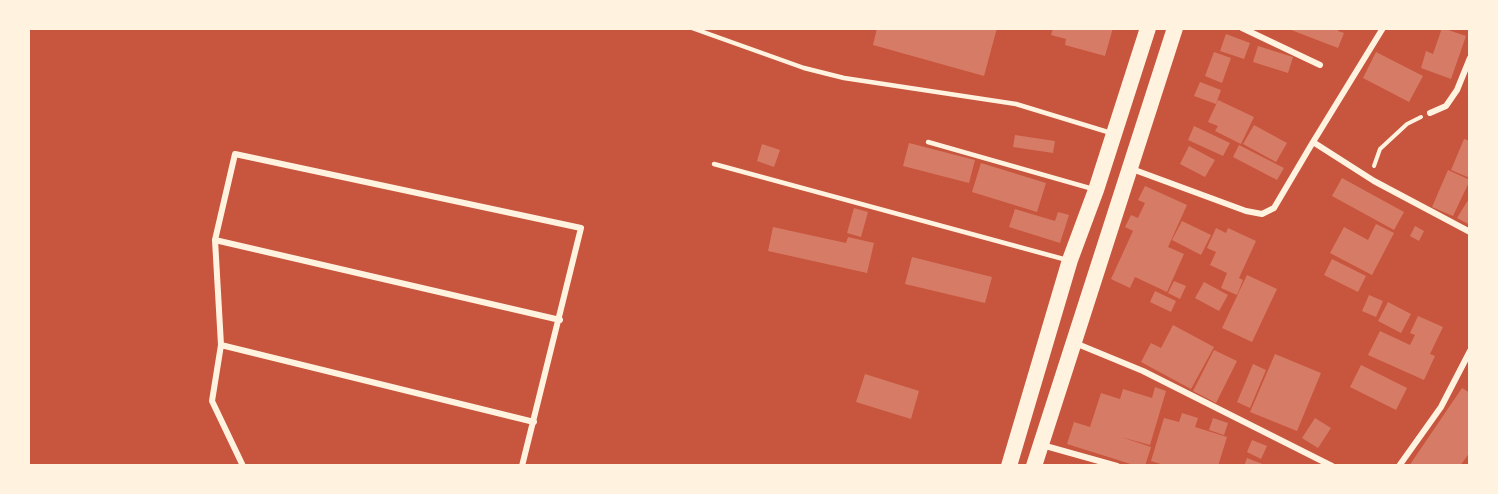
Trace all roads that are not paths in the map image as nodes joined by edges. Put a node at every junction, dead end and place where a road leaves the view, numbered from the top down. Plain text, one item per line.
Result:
1 (692, 28) edge
2 (1148, 28) edge
3 (1175, 28) edge
4 (1242, 28) edge
5 (1383, 28) edge
6 (1470, 58) edge
7 (1320, 65) dead end
8 (1430, 113) road end
9 (1114, 134) junction
10 (928, 142) dead end
11 (1313, 142) junction
12 (714, 164) dead end
13 (1132, 168) junction
14 (1096, 190) junction
15 (1470, 232) edge
16 (215, 240) junction
17 (1070, 260) junction
18 (560, 320) junction
19 (1074, 343) junction
20 (221, 345) junction
21 (1470, 351) edge
22 (534, 422) junction
23 (1041, 445) junction
24 (243, 465) edge
25 (522, 465) edge
26 (1009, 465) edge
27 (1034, 465) edge
28 (1117, 465) edge
29 (1332, 465) edge
30 (1399, 465) edge

1 - 9 lane
2 - 9 highway
3 - 13 highway
4 - 7 street
5 - 11 street
6 - 8 street
9 - 14 highway
10 - 14 lane
11 - 13 street
11 - 15 street
12 - 17 lane
13 - 19 highway
14 - 17 highway
16 - 18 street
16 - 18 street
16 - 20 street
17 - 26 highway
18 - 22 street
19 - 23 highway
19 - 29 street
20 - 22 street
20 - 24 street
21 - 30 street
22 - 25 street
23 - 27 highway
23 - 28 street

